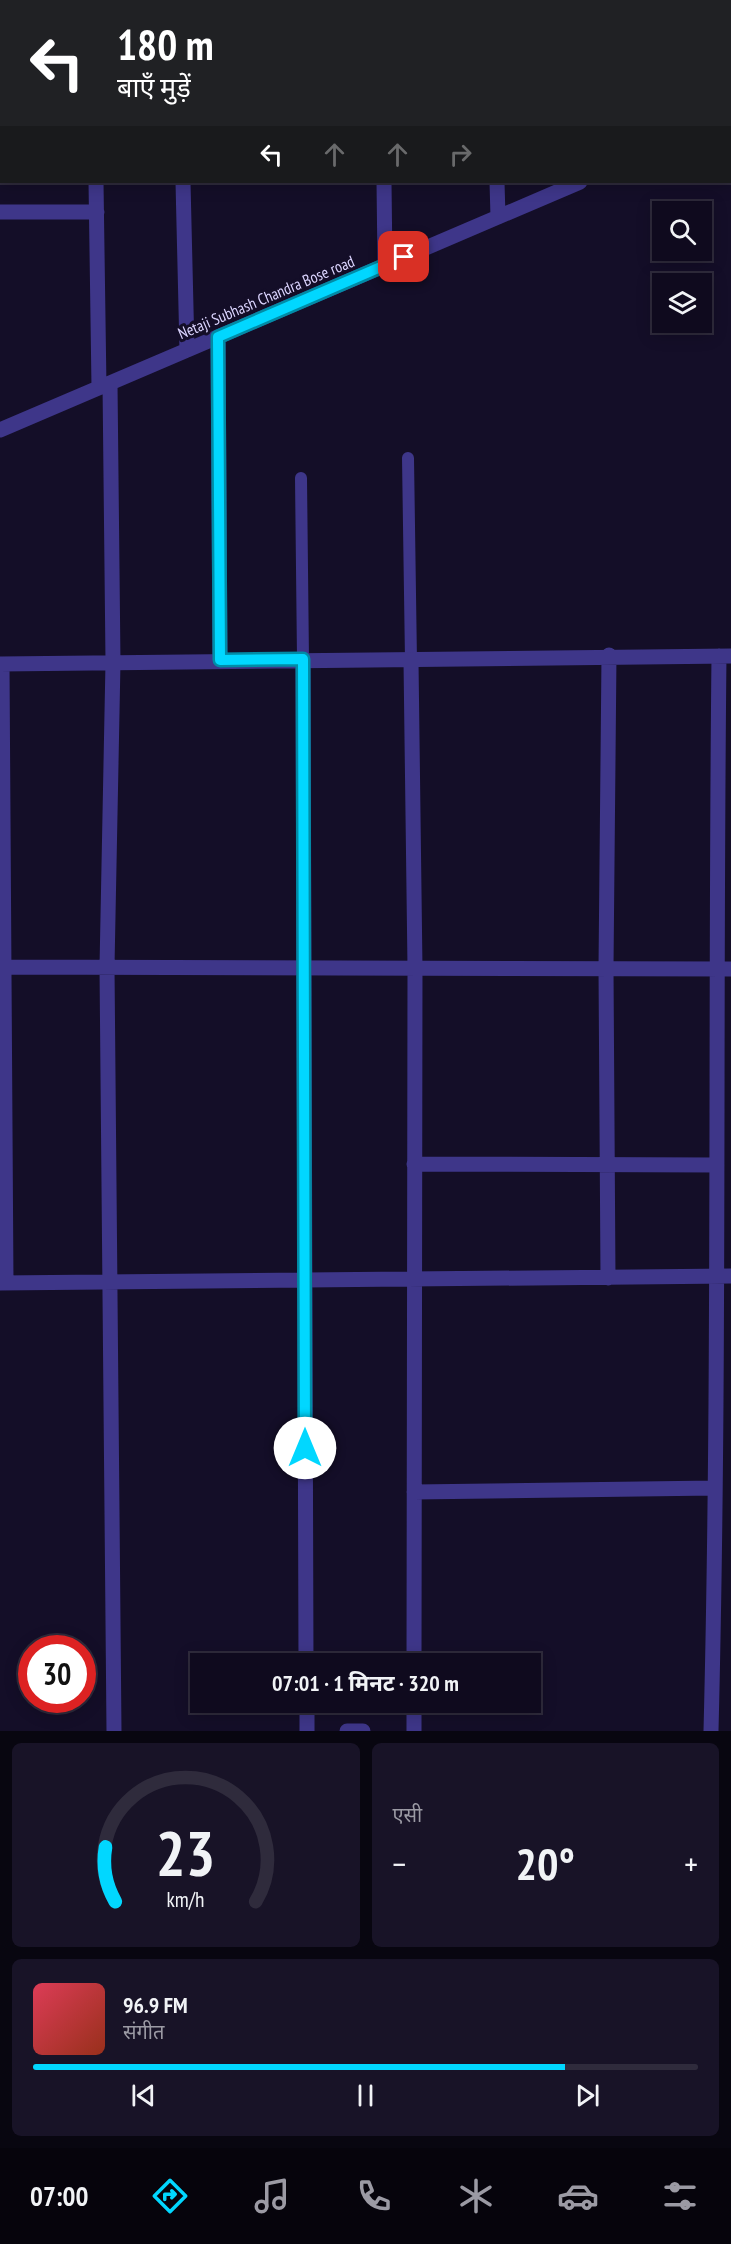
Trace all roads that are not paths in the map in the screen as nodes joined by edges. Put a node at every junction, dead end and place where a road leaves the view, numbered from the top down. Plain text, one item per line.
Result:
1 (96, 183) edge
2 (183, 183) edge
3 (384, 183) edge
4 (497, 183) edge
5 (578, 183) edge
6 (0, 212) edge
7 (97, 212) junction
8 (498, 217) junction
9 (385, 265) junction
10 (218, 337) junction
11 (187, 350) junction
12 (105, 385) junction
13 (0, 430) edge
14 (408, 458) dead end
15 (301, 478) dead end
16 (609, 656) junction
17 (725, 656) edge
18 (303, 659) junction
19 (220, 660) junction
20 (411, 661) junction
21 (113, 662) junction
22 (1, 664) edge
23 (107, 967) junction
24 (3, 968) edge
25 (306, 968) junction
26 (415, 968) junction
27 (606, 968) junction
28 (723, 969) edge
29 (414, 1164) junction
30 (606, 1165) junction
31 (717, 1165) junction
32 (724, 1276) edge
33 (608, 1278) junction
34 (413, 1279) junction
35 (304, 1281) junction
36 (110, 1282) junction
37 (3, 1283) edge
38 (715, 1488) junction
39 (414, 1492) junction
40 (306, 1653) edge
41 (414, 1653) edge
42 (307, 1713) edge
43 (414, 1713) edge
44 (114, 1731) edge
45 (307, 1731) edge
46 (347, 1731) edge
47 (363, 1731) edge
48 (414, 1731) edge
49 (711, 1731) edge

1 - 7 street
2 - 11 street
3 - 9 street
4 - 8 street
5 - 8 street, Netaji Subhash Chandra Bose road
6 - 7 street
7 - 12 street
8 - 9 street, Netaji Subhash Chandra Bose road
9 - 10 street, Netaji Subhash Chandra Bose road
10 - 11 street, Netaji Subhash Chandra Bose road
10 - 19 street
11 - 12 street, Netaji Subhash Chandra Bose road
12 - 13 street, Netaji Subhash Chandra Bose road
12 - 21 street
14 - 20 lane
15 - 18 lane
16 - 17 street
16 - 20 street
16 - 27 street
17 - 28 street
18 - 19 street
18 - 20 street
18 - 25 street
19 - 21 street
20 - 26 street
21 - 22 street
21 - 23 street
22 - 24 street
23 - 24 street
23 - 25 street
23 - 36 street
24 - 37 street
25 - 26 street
25 - 35 street
26 - 27 street
26 - 29 street
27 - 28 street
27 - 30 street
28 - 31 street
29 - 30 street
29 - 34 street
30 - 31 street
30 - 33 street
31 - 32 street
32 - 33 street
32 - 38 street
33 - 34 street
34 - 35 street
34 - 39 street
35 - 36 street
35 - 40 street
36 - 37 street
36 - 44 street
38 - 39 street
38 - 49 street
39 - 41 street
42 - 45 street
43 - 48 street
46 - 47 street

